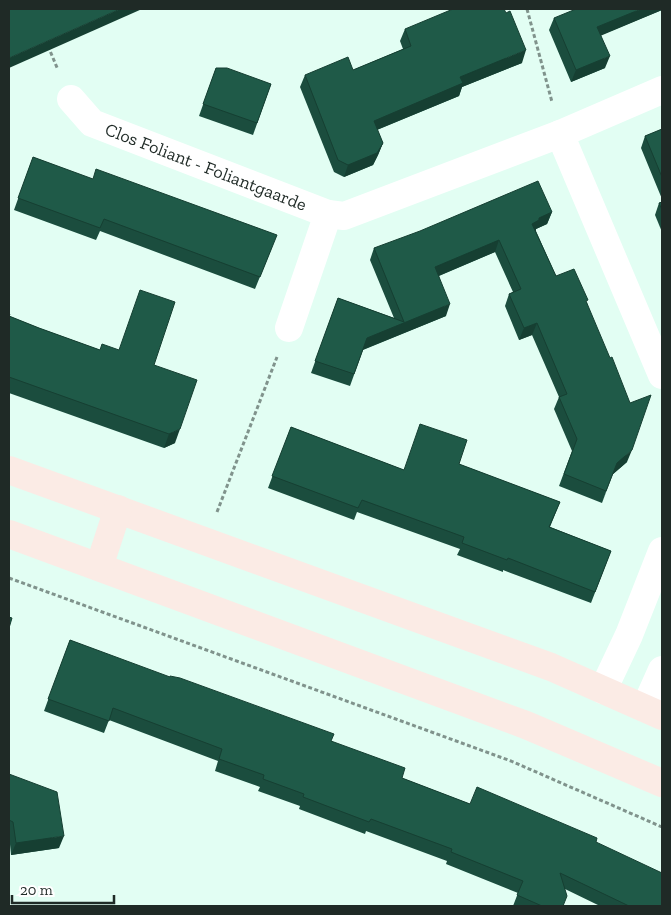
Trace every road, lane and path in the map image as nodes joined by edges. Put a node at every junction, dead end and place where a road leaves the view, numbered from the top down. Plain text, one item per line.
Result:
1 (527, 9) edge
2 (46, 42) edge
3 (662, 90) edge
4 (71, 100) joint
5 (560, 134) junction
6 (328, 214) junction
7 (289, 328) joint
8 (662, 375) edge
9 (9, 470) edge
10 (118, 509) junction
11 (9, 534) edge
12 (206, 540) junction
13 (662, 551) edge
14 (99, 567) junction
15 (9, 578) edge
16 (662, 670) edge
17 (603, 690) junction
18 (654, 712) edge
19 (662, 783) edge
20 (662, 827) edge

1 - 5 path
2 - 4 path
3 - 5 street
4 - 6 street, Clos Foliant - Foliantgaarde
5 - 6 street
5 - 8 street
6 - 7 street, Clos Foliant - Foliantgaarde
7 - 12 path
9 - 10 main road
10 - 12 main road
10 - 14 main road
11 - 14 main road
12 - 17 main road
13 - 17 street
14 - 19 main road
15 - 20 path
16 - 18 street
17 - 18 main road

